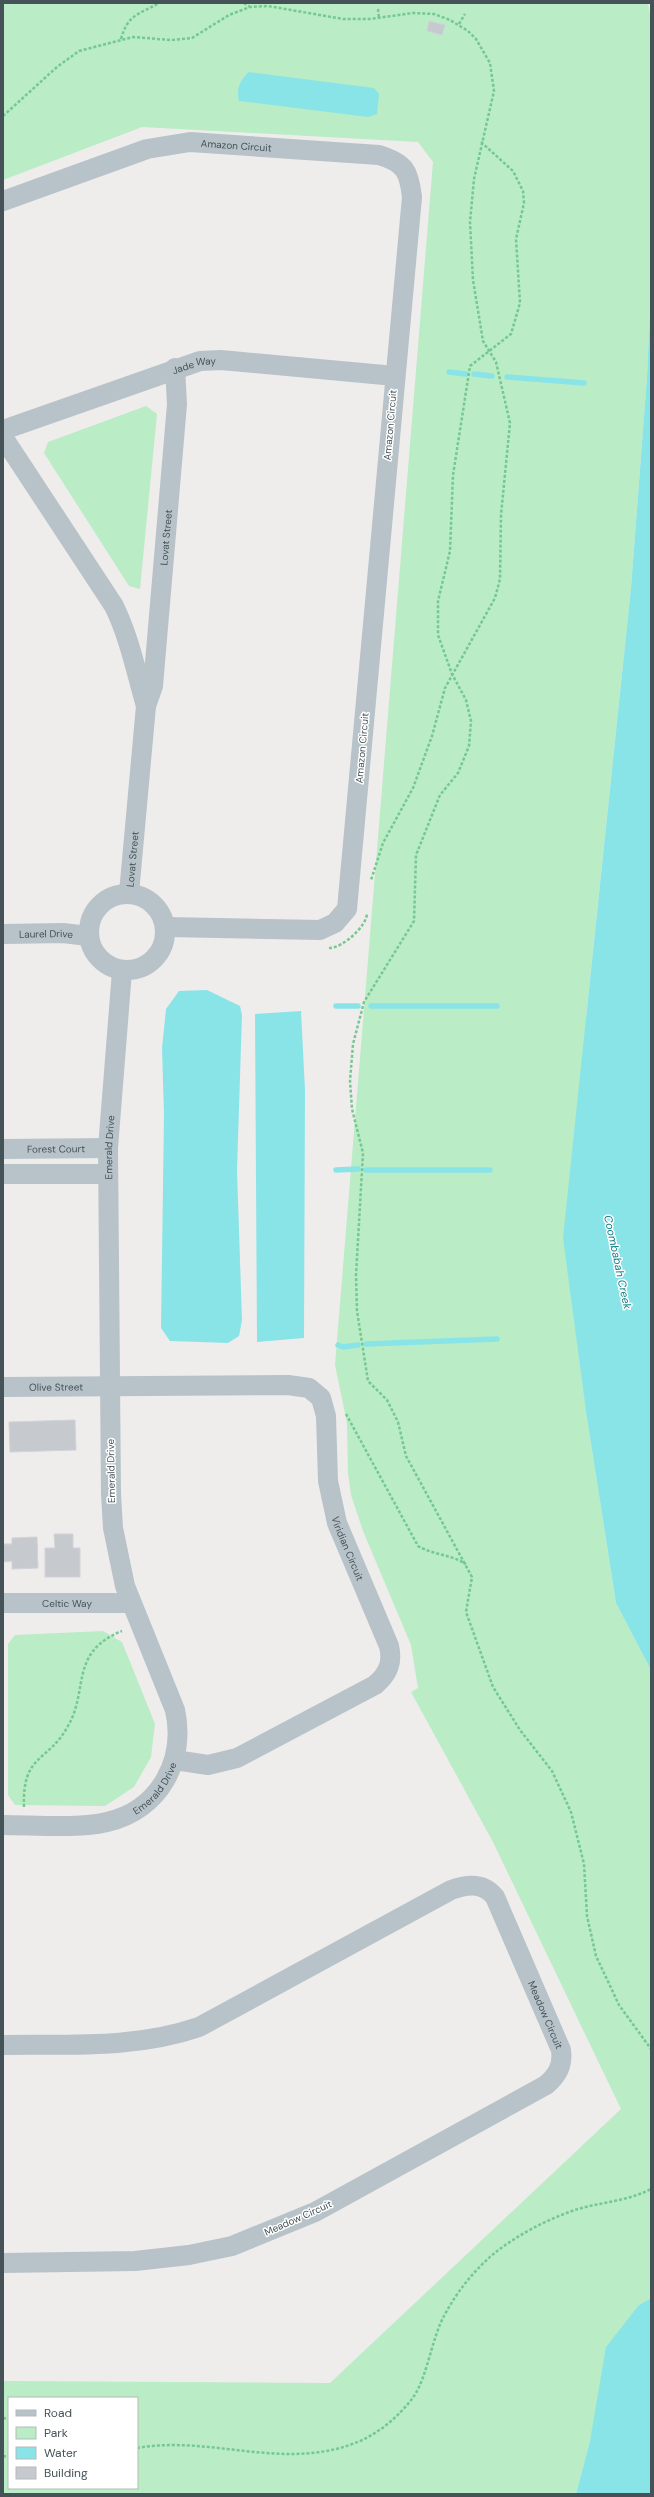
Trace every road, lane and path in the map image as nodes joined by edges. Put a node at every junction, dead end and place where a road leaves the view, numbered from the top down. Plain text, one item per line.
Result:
1 (159, 3) edge
2 (244, 3) edge
3 (250, 7) dead end
4 (378, 9) dead end
5 (465, 14) dead end
6 (379, 18) dead end
7 (459, 24) dead end
8 (121, 39) dead end
9 (481, 142) dead end
10 (3, 201) edge
11 (175, 368) junction
12 (395, 376) junction
13 (3, 430) edge
14 (3, 437) edge
15 (146, 706) junction
16 (129, 893) junction
17 (166, 927) junction
18 (3, 934) edge
19 (88, 936) junction
20 (122, 970) junction
21 (108, 1148) junction
22 (3, 1149) edge
23 (3, 1174) edge
24 (108, 1174) junction
25 (110, 1385) junction
26 (3, 1387) edge
27 (3, 1603) edge
28 (130, 1603) junction
29 (125, 1629) dead end
30 (175, 1760) junction
31 (24, 1810) dead end
32 (3, 1825) edge
33 (3, 2045) edge
34 (651, 2049) edge
35 (651, 2190) edge
36 (3, 2263) edge
37 (138, 2448) edge

1 - 8 path
2 - 3 path
4 - 6 path
5 - 7 path
9 - 34 path
10 - 12 street, Amazon Circuit
11 - 12 street, Jade Way
11 - 13 street, Jade Way
11 - 15 street, Lovat Street
12 - 17 street, Amazon Circuit
14 - 15 street, Lovat Street
15 - 16 street, Lovat Street
16 - 17 street
16 - 19 street
17 - 20 street
18 - 19 street, Laurel Drive
19 - 20 street
20 - 21 street, Emerald Drive
21 - 22 street, Forest Court
21 - 24 street, Emerald Drive
23 - 24 street
24 - 25 street, Emerald Drive
25 - 26 street, Olive Street
25 - 28 street, Emerald Drive
25 - 30 street, Viridian Circuit
27 - 28 street, Celtic Way
28 - 30 street, Emerald Drive
29 - 31 path
30 - 32 street, Emerald Drive
33 - 36 street, Meadow Circuit
35 - 37 path

